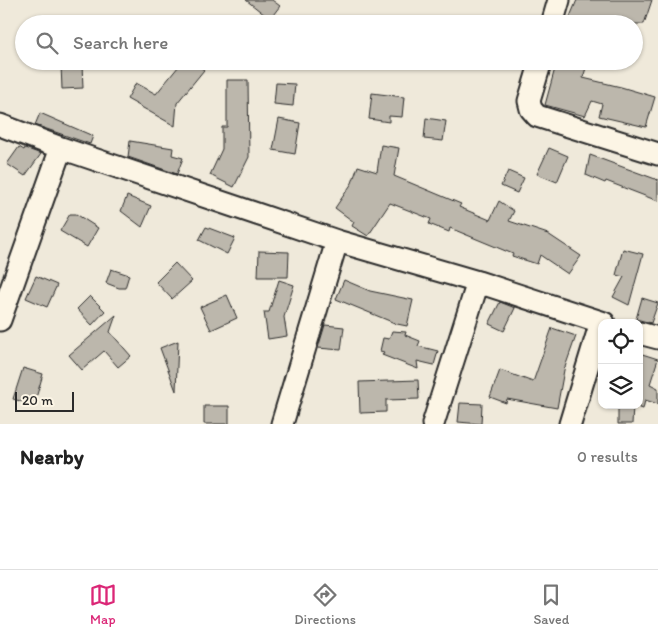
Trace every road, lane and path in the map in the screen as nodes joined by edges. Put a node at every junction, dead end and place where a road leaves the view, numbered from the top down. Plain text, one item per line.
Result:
1 (559, 0) edge
2 (555, 15) edge
3 (538, 70) edge
4 (0, 125) edge
5 (61, 148) junction
6 (658, 154) edge
7 (337, 241) junction
8 (478, 282) junction
9 (0, 320) edge
10 (598, 321) edge
11 (643, 334) edge
12 (598, 335) edge
13 (658, 338) edge
14 (282, 424) edge
15 (433, 424) edge
16 (570, 424) edge

1 - 2 street
3 - 6 street
4 - 5 street
5 - 7 street
5 - 9 street
7 - 8 street
7 - 14 street
8 - 10 street
8 - 15 street
11 - 13 street
12 - 16 street

